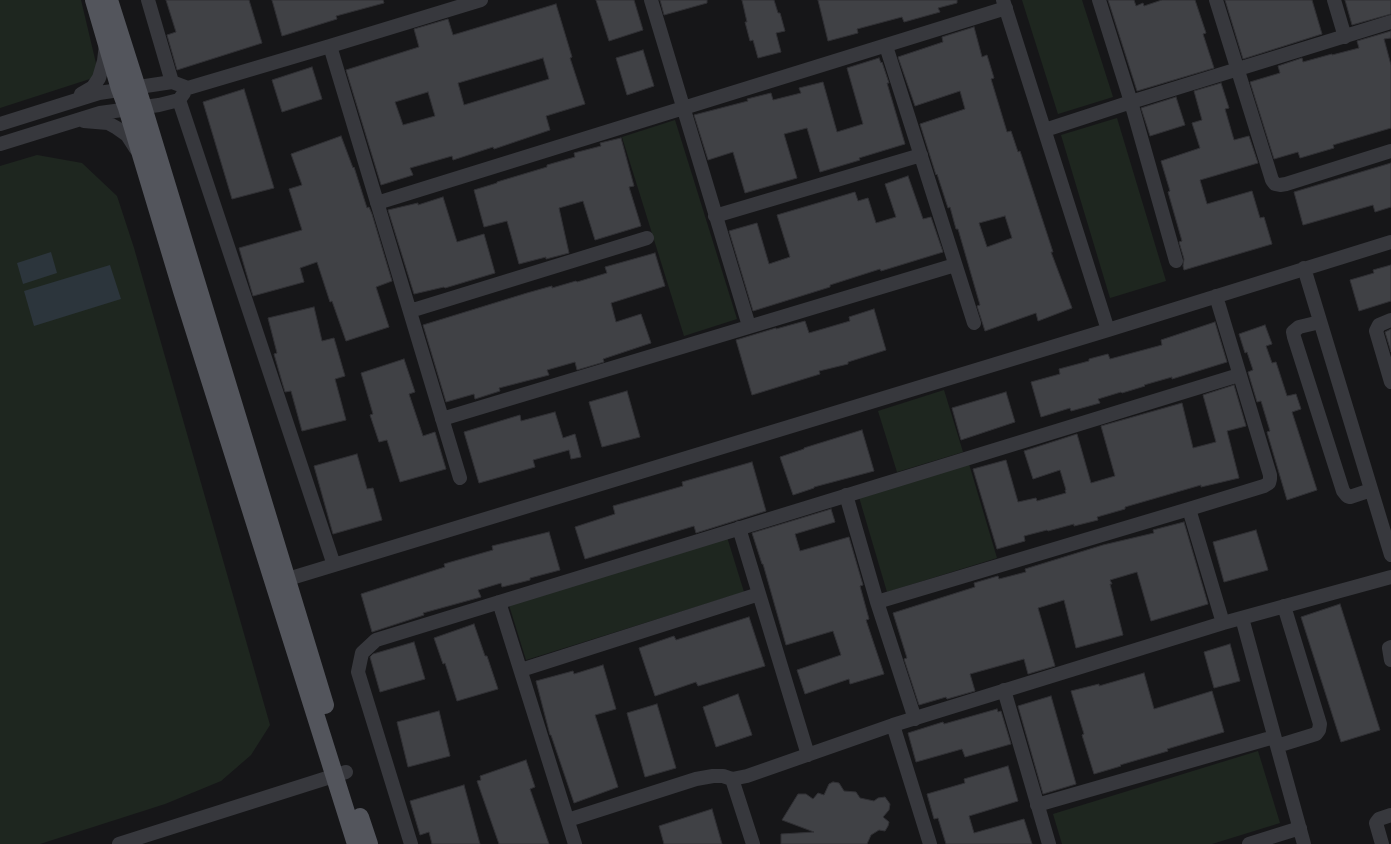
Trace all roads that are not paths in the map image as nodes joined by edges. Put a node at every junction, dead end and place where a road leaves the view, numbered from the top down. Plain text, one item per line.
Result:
1 (94, 0) edge
2 (109, 0) edge
3 (148, 0) edge
4 (651, 0) edge
5 (1099, 0) edge
6 (1216, 0) edge
7 (1334, 0) edge
8 (476, 1) edge
9 (1005, 4) edge
10 (1391, 22) edge
11 (1345, 37) junction
12 (106, 41) junction
13 (330, 46) junction
14 (886, 46) junction
15 (1237, 70) junction
16 (172, 82) junction
17 (128, 88) junction
18 (188, 88) junction
19 (179, 100) junction
20 (1131, 102) junction
21 (67, 103) junction
22 (135, 108) junction
23 (683, 108) junction
24 (74, 121) junction
25 (0, 124) edge
26 (1044, 130) junction
27 (0, 144) edge
28 (1391, 151) edge
29 (921, 155) junction
30 (142, 157) junction
31 (377, 203) junction
32 (715, 216) junction
33 (647, 238) dead end
34 (1391, 242) edge
35 (1176, 260) dead end
36 (955, 265) junction
37 (1304, 268) junction
38 (1216, 296) junction
39 (410, 311) junction
40 (1391, 320) edge
41 (1320, 322) junction
42 (974, 323) dead end
43 (749, 326) junction
44 (1108, 330) junction
45 (1239, 375) junction
46 (1391, 382) edge
47 (442, 419) junction
48 (460, 478) dead end
49 (1372, 490) junction
50 (846, 496) junction
51 (1189, 509) junction
52 (739, 528) junction
53 (1391, 555) edge
54 (334, 565) junction
55 (1391, 577) edge
56 (280, 582) junction
57 (759, 594) junction
58 (499, 602) junction
59 (877, 602) junction
60 (1284, 606) junction
61 (1242, 618) junction
62 (1223, 623) junction
63 (1391, 647) edge
64 (1391, 660) edge
65 (520, 670) junction
66 (1004, 690) junction
67 (915, 719) junction
68 (893, 725) junction
69 (1275, 741) junction
70 (808, 755) junction
71 (340, 774) junction
72 (732, 779) junction
73 (1037, 805) junction
74 (1391, 814) edge
75 (568, 820) junction
76 (1300, 828) junction
77 (1384, 837) edge
78 (119, 844) edge
79 (356, 844) edge
80 (369, 844) edge
81 (411, 844) edge
82 (575, 844) edge
83 (753, 844) edge
84 (930, 844) edge
85 (1049, 844) edge
86 (1249, 844) edge
87 (1304, 844) edge

1 - 12 main road
2 - 17 main road
3 - 16 street
4 - 23 street
5 - 20 street
6 - 15 street
7 - 11 street
8 - 13 street
9 - 14 street
9 - 26 street
10 - 11 street
11 - 15 street
12 - 17 main road
12 - 21 street
13 - 18 street
13 - 31 street
14 - 23 street
14 - 29 street
15 - 20 street
15 - 28 street
16 - 17 street
16 - 18 street
17 - 21 street
17 - 22 main road
18 - 19 street
19 - 22 street
19 - 54 street
20 - 26 street
20 - 35 street
21 - 25 street
22 - 24 street
22 - 30 main road
22 - 56 main road
23 - 31 street
23 - 32 street
24 - 27 street
24 - 30 street
26 - 44 street
29 - 32 street
29 - 36 street
30 - 56 main road
31 - 39 street
32 - 43 street
33 - 39 street
34 - 37 street
36 - 42 street
36 - 43 street
37 - 38 street
37 - 41 street
38 - 44 street
38 - 45 street
39 - 47 street
40 - 46 street
41 - 49 street
41 - 49 street
43 - 47 street
44 - 54 street
45 - 50 street
45 - 51 street
47 - 48 street
49 - 53 street
50 - 52 street
50 - 59 street
51 - 59 street
51 - 62 street
52 - 57 street
52 - 58 street
54 - 56 street
55 - 60 street
56 - 71 main road
57 - 65 street
57 - 70 street
58 - 65 street
58 - 81 street
59 - 67 street
60 - 61 street
60 - 69 street
61 - 62 street
61 - 69 street
62 - 66 street
63 - 64 street
65 - 75 street
66 - 67 street
66 - 73 street
67 - 68 street
68 - 70 street
68 - 84 street
69 - 73 street
69 - 76 street
70 - 72 street
71 - 78 street
71 - 79 main road
71 - 80 main road
72 - 75 street
72 - 83 street
73 - 85 street
74 - 77 street
75 - 82 street
76 - 86 street
76 - 87 street

